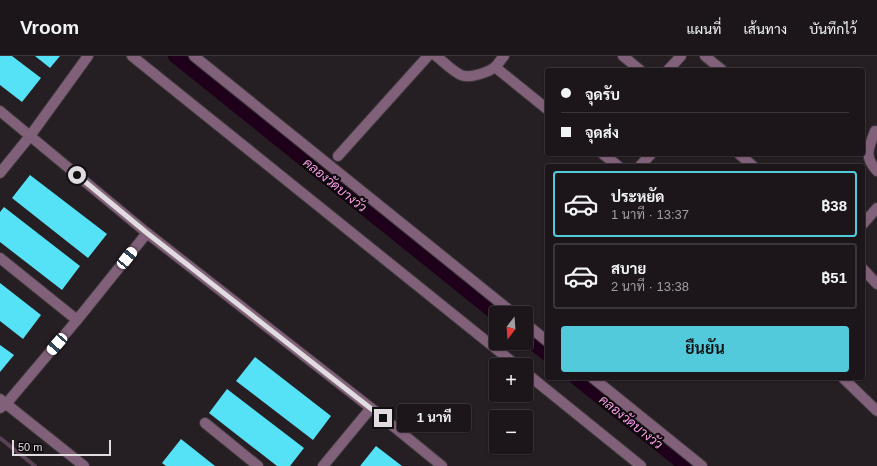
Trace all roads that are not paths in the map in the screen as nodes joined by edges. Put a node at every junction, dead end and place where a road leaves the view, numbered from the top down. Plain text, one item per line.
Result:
1 (88, 56) edge
2 (132, 56) edge
3 (194, 56) edge
4 (428, 56) edge
5 (436, 56) edge
6 (504, 56) edge
7 (623, 56) edge
8 (681, 56) edge
9 (705, 56) edge
10 (495, 67) junction
11 (638, 68) edge
12 (670, 68) edge
13 (720, 68) edge
14 (545, 107) edge
15 (0, 112) edge
16 (875, 131) dead end
17 (30, 136) junction
18 (338, 156) dead end
19 (606, 156) edge
20 (649, 156) edge
21 (741, 156) edge
22 (616, 164) edge
23 (642, 164) edge
24 (751, 164) edge
25 (877, 171) edge
26 (0, 173) edge
27 (877, 208) edge
28 (865, 222) edge
29 (147, 233) junction
30 (0, 258) edge
31 (865, 271) edge
32 (877, 284) edge
33 (504, 306) edge
34 (77, 320) junction
35 (533, 330) edge
36 (545, 339) edge
37 (507, 358) edge
38 (533, 379) edge
39 (595, 380) edge
40 (845, 380) edge
41 (2, 404) edge
42 (371, 408) junction
43 (877, 411) edge
44 (205, 423) dead end
45 (84, 466) edge
46 (258, 466) edge
47 (323, 466) edge
48 (442, 466) edge
49 (641, 466) edge
50 (702, 466) edge

1 - 17 street
2 - 37 street
3 - 33 street
4 - 18 street
5 - 10 street
6 - 10 street
7 - 11 street
8 - 12 street
9 - 13 street
10 - 14 street
15 - 17 street
16 - 25 street
17 - 26 street
17 - 29 street
19 - 22 street
20 - 23 street
21 - 24 street
27 - 28 street
29 - 34 street
29 - 42 street
30 - 34 street
31 - 32 street
34 - 41 street
35 - 36 street
38 - 49 street
39 - 50 street
40 - 43 street
41 - 45 street
42 - 47 street
42 - 48 street
44 - 46 street

